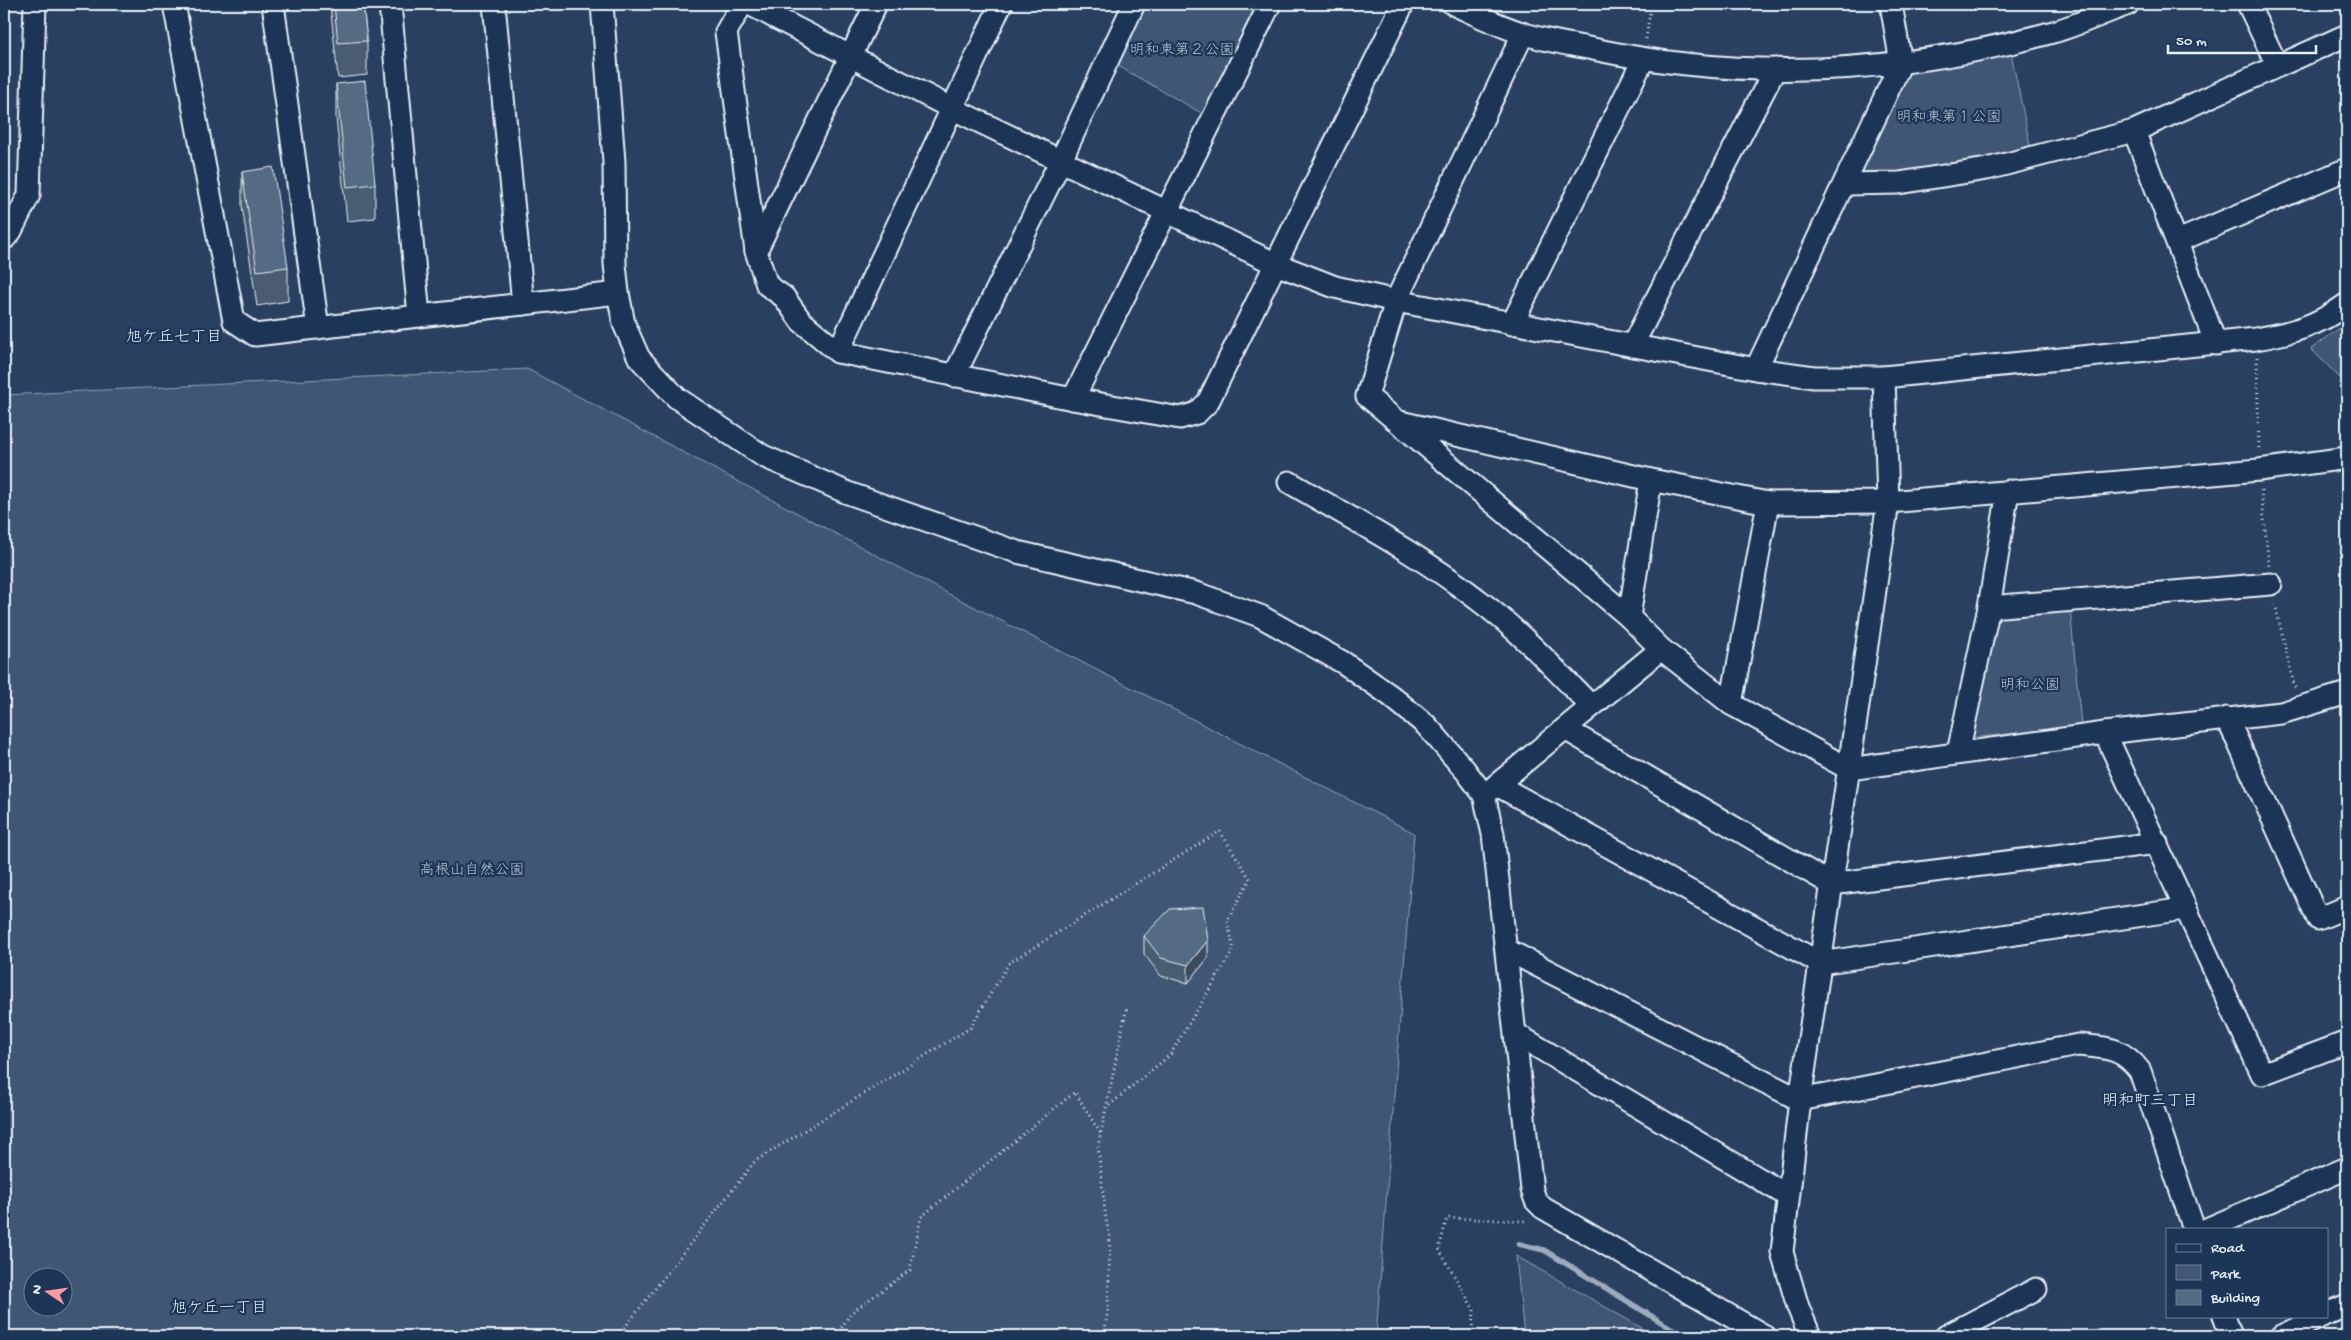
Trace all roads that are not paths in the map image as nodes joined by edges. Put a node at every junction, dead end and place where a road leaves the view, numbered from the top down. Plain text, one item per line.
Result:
1 (34, 4) edge
2 (174, 4) edge
3 (273, 4) edge
4 (390, 4) edge
5 (494, 4) edge
6 (602, 4) edge
7 (742, 4) edge
8 (749, 4) edge
9 (876, 4) edge
10 (1001, 4) edge
11 (1134, 4) edge
12 (1270, 4) edge
13 (1403, 4) edge
14 (1452, 4) edge
15 (1891, 4) edge
16 (2128, 4) edge
17 (2248, 4) edge
18 (1523, 34) junction
19 (2347, 35) edge
20 (852, 56) junction
21 (1643, 60) junction
22 (1901, 63) junction
23 (2277, 65) junction
24 (1776, 70) junction
25 (951, 108) junction
26 (2134, 131) junction
27 (1060, 160) junction
28 (2347, 169) edge
29 (1845, 184) junction
30 (1168, 212) junction
31 (4, 239) edge
32 (2178, 241) junction
33 (756, 252) junction
34 (1276, 264) junction
35 (618, 293) junction
36 (1396, 301) junction
37 (523, 304) junction
38 (2347, 304) edge
39 (419, 316) junction
40 (1512, 324) junction
41 (318, 328) junction
42 (2216, 344) junction
43 (1632, 346) junction
44 (838, 352) junction
45 (1756, 369) junction
46 (954, 376) junction
47 (1884, 376) junction
48 (1073, 399) junction
49 (1397, 422) junction
50 (2347, 458) edge
51 (1651, 480) junction
52 (1289, 482) dead end
53 (2008, 491) junction
54 (1888, 502) junction
55 (1768, 503) junction
56 (2271, 584) road end
57 (1989, 607) junction
58 (1629, 617) junction
59 (1661, 649) junction
60 (2347, 692) edge
61 (1731, 704) junction
62 (1591, 706) junction
63 (2227, 718) junction
64 (1565, 729) junction
65 (2105, 733) junction
66 (1958, 754) junction
67 (1849, 769) junction
68 (1490, 790) junction
69 (2157, 843) junction
70 (1830, 884) junction
71 (2347, 907) edge
72 (2184, 909) junction
73 (1507, 950) junction
74 (1820, 963) junction
75 (1516, 1034) junction
76 (2347, 1042) edge
77 (1800, 1100) junction
78 (2347, 1168) edge
79 (1788, 1196) junction
80 (2194, 1228) edge
81 (2209, 1228) edge
82 (2036, 1289) dead end
83 (2347, 1305) edge
84 (2328, 1314) edge
85 (2225, 1318) edge
86 (2319, 1318) edge
87 (1765, 1336) edge
88 (1810, 1336) edge
89 (1946, 1336) edge
90 (2231, 1336) edge
91 (2281, 1336) edge

1 - 31 street
2 - 41 street
3 - 41 street
4 - 39 street
5 - 37 street
6 - 35 street
7 - 33 street
8 - 20 street
9 - 20 street
10 - 25 street
11 - 27 street
12 - 30 street
13 - 34 street
14 - 18 street
15 - 22 street
16 - 22 street
17 - 23 street
18 - 21 street
18 - 36 street
19 - 23 street
20 - 25 street
20 - 33 street
21 - 24 street
21 - 40 street
22 - 24 street
22 - 29 street
23 - 26 street
24 - 43 street
25 - 27 street
25 - 44 street
26 - 29 street
26 - 32 street
27 - 30 street
27 - 46 street
28 - 32 street
29 - 45 street
30 - 34 street
30 - 48 street
32 - 42 street
33 - 44 street
34 - 36 street
34 - 48 street
35 - 37 street
35 - 68 street
36 - 40 street
36 - 49 street
37 - 39 street
38 - 42 street
39 - 41 street
40 - 43 street
42 - 47 street
43 - 45 street
44 - 46 street
45 - 47 street
46 - 48 street
47 - 54 street
49 - 51 street
49 - 58 street
50 - 53 street
51 - 55 street
51 - 58 street
52 - 62 street
53 - 54 street
53 - 57 street
54 - 55 street
54 - 67 street
55 - 61 street
56 - 57 street
57 - 66 street
58 - 59 street
59 - 61 street
59 - 62 street
60 - 63 street
61 - 67 street
62 - 64 street
63 - 65 street
63 - 71 street
64 - 68 street
64 - 70 street
65 - 66 street
65 - 69 street
66 - 67 street
67 - 70 street
68 - 73 street
68 - 74 street
69 - 70 street
69 - 72 street
70 - 74 street
72 - 74 street
72 - 76 street
73 - 75 street
73 - 77 street
74 - 77 street
75 - 79 street
75 - 87 street
77 - 79 street
77 - 80 street
78 - 81 street
79 - 88 street
82 - 89 street
83 - 84 street
85 - 90 street
86 - 91 street

